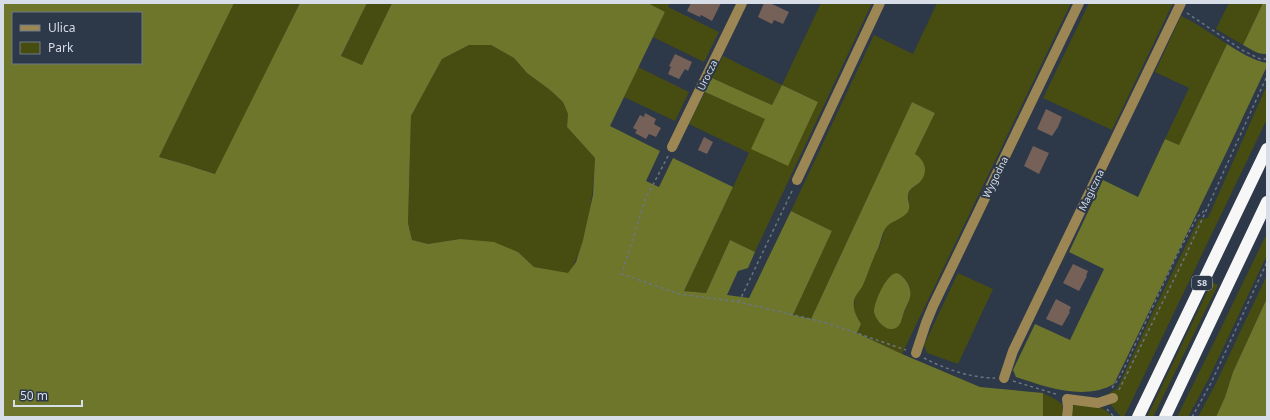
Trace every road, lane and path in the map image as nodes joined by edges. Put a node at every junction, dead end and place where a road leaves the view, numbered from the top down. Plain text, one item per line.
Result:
1 (742, 3) edge
2 (880, 3) edge
3 (1079, 3) edge
4 (1180, 5) edge
5 (1267, 59) edge
6 (1267, 76) edge
7 (672, 147) joint
8 (1267, 149) edge
9 (797, 180) joint
10 (1267, 202) edge
11 (1206, 210) junction
12 (1267, 262) edge
13 (739, 302) junction
14 (916, 353) junction
15 (1004, 378) junction
16 (1114, 386) dead end
17 (1112, 398) joint
18 (1067, 399) junction
19 (1067, 417) edge
20 (1138, 417) edge
21 (1165, 417) edge
22 (1192, 417) edge

1 - 7 street, Urocza
2 - 9 street
3 - 14 street, Wygodna
4 - 5 path
4 - 15 street, Magiczna
6 - 11 path
7 - 13 path
8 - 20 highway, S8
9 - 13 path
10 - 21 highway, S8
11 - 16 path
11 - 17 path
12 - 22 path
13 - 14 path
14 - 15 path
15 - 18 path
17 - 18 street
18 - 19 street

